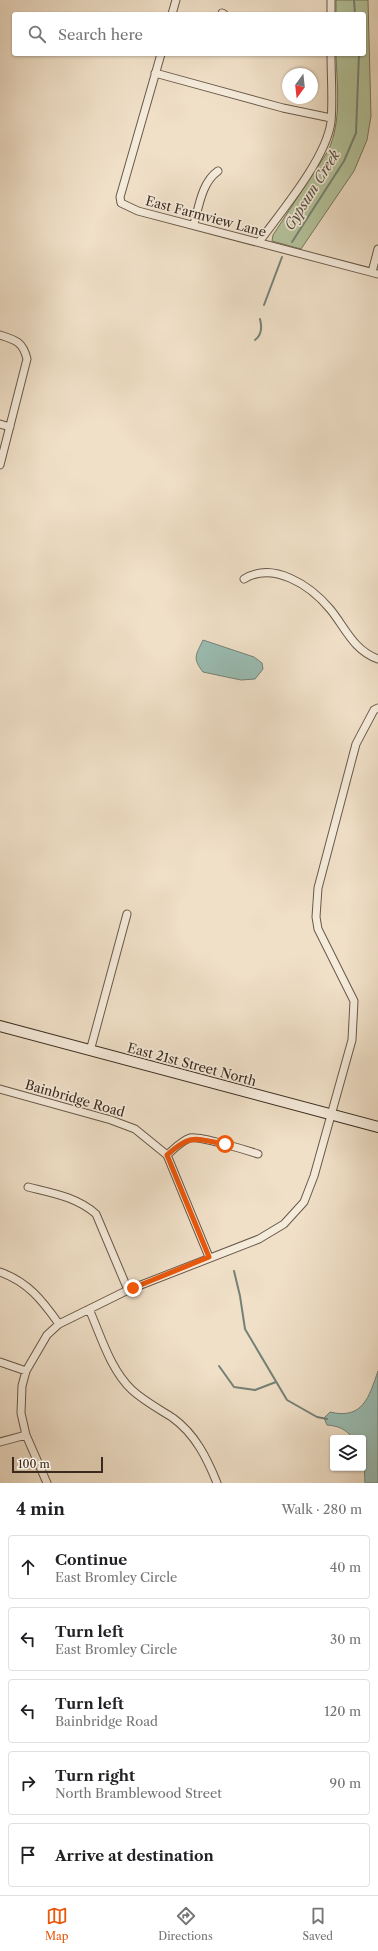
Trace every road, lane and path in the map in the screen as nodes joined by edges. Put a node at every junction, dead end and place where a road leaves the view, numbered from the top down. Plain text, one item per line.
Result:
1 (176, 0) edge
2 (331, 0) edge
3 (173, 12) edge
4 (331, 12) edge
5 (160, 56) edge
6 (331, 56) edge
7 (155, 73) junction
8 (331, 118) junction
9 (218, 171) dead end
10 (194, 224) junction
11 (259, 242) junction
12 (378, 249) edge
13 (375, 273) edge
14 (0, 335) edge
15 (0, 424) edge
16 (10, 427) junction
17 (0, 465) edge
18 (244, 579) dead end
19 (378, 659) edge
20 (378, 708) edge
21 (127, 914) dead end
22 (0, 1026) edge
23 (90, 1051) junction
24 (0, 1089) edge
25 (331, 1114) junction
26 (378, 1127) edge
27 (258, 1154) dead end
28 (167, 1155) junction
29 (28, 1187) dead end
30 (209, 1257) junction
31 (0, 1272) edge
32 (128, 1290) junction
33 (89, 1309) junction
34 (59, 1324) junction
35 (0, 1362) edge
36 (26, 1371) junction
37 (26, 1434) junction
38 (0, 1442) edge
39 (48, 1483) edge
40 (217, 1483) edge

1 - 3 street
2 - 4 street
5 - 7 street
6 - 8 street
7 - 8 street
7 - 10 street, East Farmview Lane
8 - 11 street
9 - 10 street
10 - 11 street, East Farmview Lane
11 - 13 street, East Farmview Lane
12 - 13 street
14 - 16 street
15 - 16 street
16 - 17 street
18 - 19 street
20 - 25 street
21 - 23 street
22 - 23 main road, East 21st Street North
23 - 25 main road, East 21st Street North
24 - 28 street, Bainbridge Road
25 - 26 main road, East 21st Street North
25 - 30 street
27 - 28 street
28 - 30 street, Bainbridge Road
29 - 32 street
30 - 32 street
31 - 34 street
32 - 33 street
33 - 34 street
33 - 40 street
34 - 36 street
35 - 36 street
36 - 37 street
37 - 38 street
37 - 39 street

